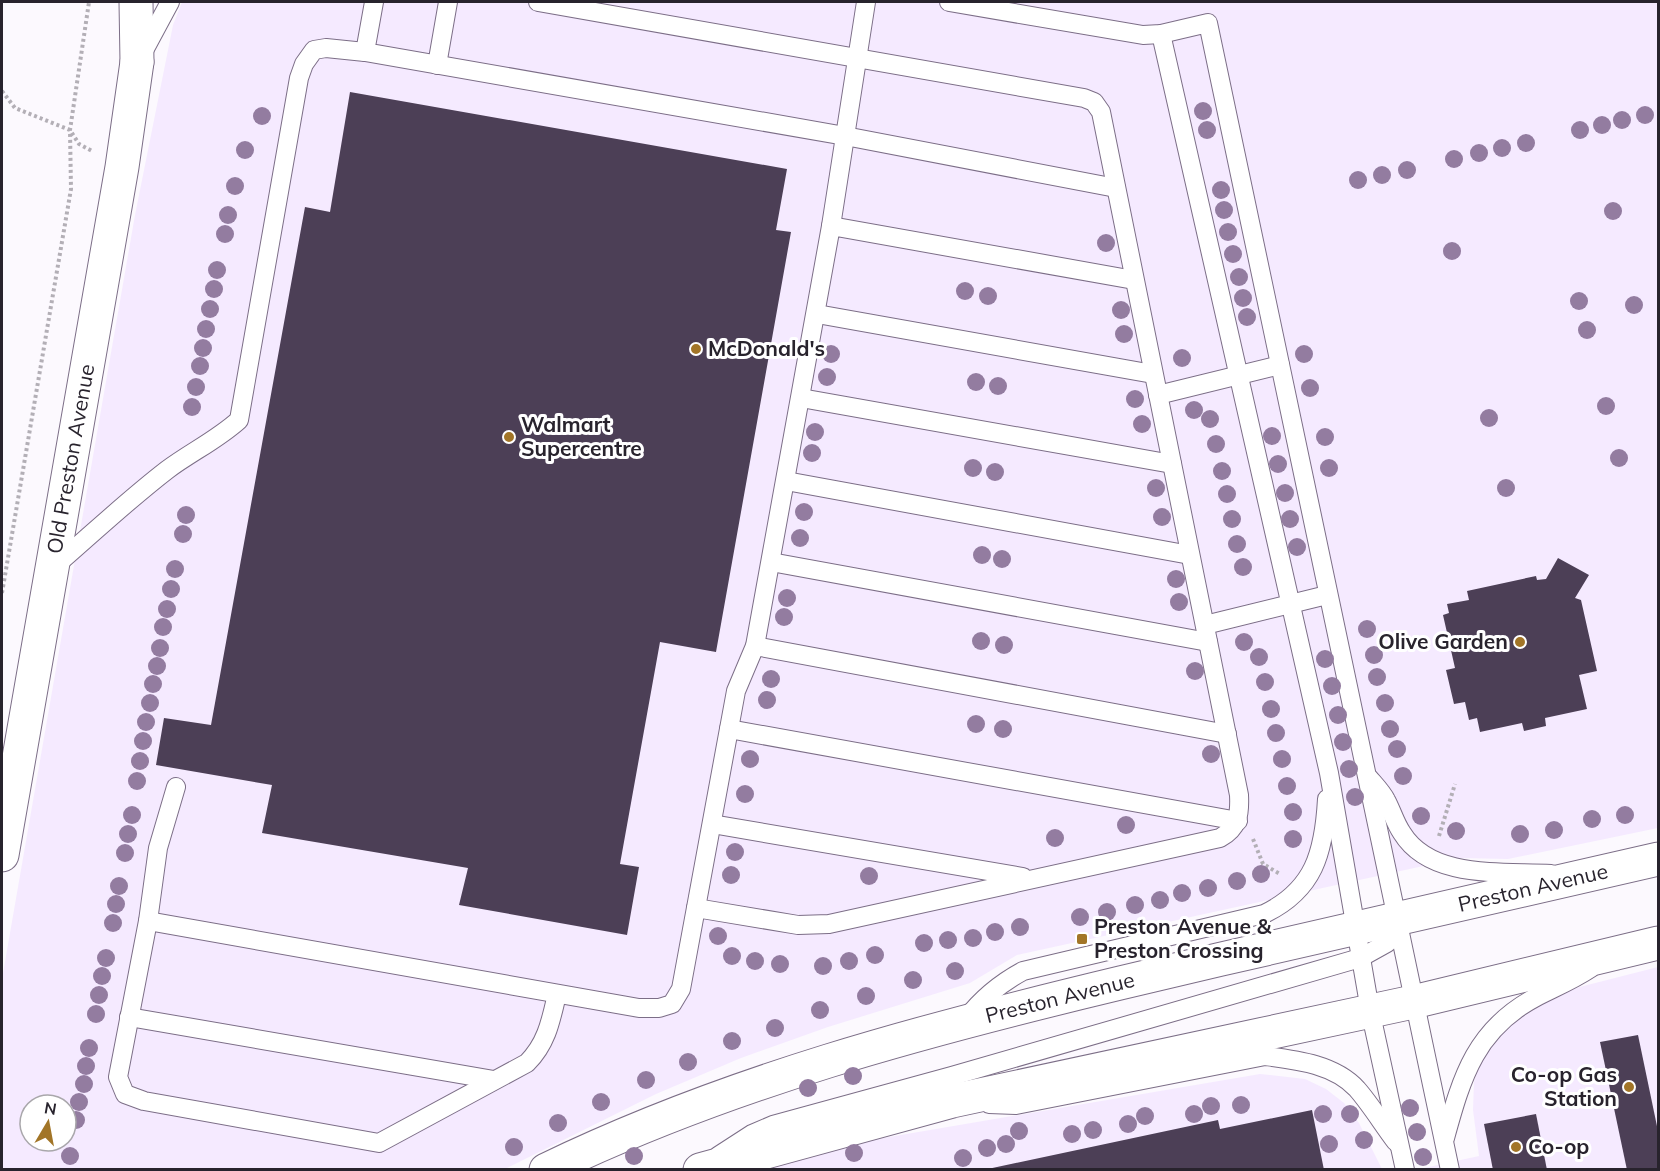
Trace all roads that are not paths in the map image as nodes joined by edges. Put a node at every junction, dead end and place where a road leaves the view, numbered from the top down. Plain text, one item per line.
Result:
1 (136, 2) edge
2 (152, 2) edge
3 (170, 2) edge
4 (374, 2) edge
5 (448, 2) edge
6 (538, 2) edge
7 (866, 2) edge
8 (949, 2) edge
9 (1161, 34) junction
10 (365, 52) junction
11 (858, 57) junction
12 (137, 62) junction
13 (437, 65) junction
14 (845, 136) junction
15 (1116, 188) junction
16 (831, 226) junction
17 (1134, 279) junction
18 (817, 314) junction
19 (1280, 365) junction
20 (1154, 374) junction
21 (1239, 375) junction
22 (1158, 395) junction
23 (801, 398) junction
24 (1172, 464) junction
25 (786, 481) junction
26 (1190, 555) junction
27 (771, 562) junction
28 (51, 570) junction
29 (1327, 596) junction
30 (1291, 606) junction
31 (1206, 634) junction
32 (755, 646) junction
33 (729, 729) junction
34 (1227, 734) junction
35 (1329, 773) junction
36 (1367, 776) junction
37 (176, 787) dead end
38 (1238, 821) junction
39 (712, 825) junction
40 (2, 855) edge
41 (1659, 859) edge
42 (1586, 876) junction
43 (1034, 879) junction
44 (696, 908) junction
45 (1397, 920) junction
46 (148, 921) junction
47 (1358, 943) junction
48 (1659, 943) edge
49 (1612, 955) junction
50 (557, 994) junction
51 (1413, 1002) junction
52 (1370, 1010) junction
53 (129, 1017) junction
54 (964, 1021) junction
55 (494, 1080) junction
56 (952, 1101) junction
57 (1444, 1143) junction
58 (1400, 1149) junction
59 (701, 1169) edge
60 (546, 1170) edge
61 (1405, 1170) edge
62 (1450, 1170) edge

1 - 12 main road, Old Preston Avenue
2 - 12 lane
3 - 12 lane
4 - 10 lane
5 - 13 lane
6 - 11 lane
7 - 11 lane
8 - 9 lane
9 - 19 lane
9 - 21 lane
10 - 13 lane
10 - 28 lane
11 - 14 lane
11 - 15 lane
12 - 28 main road, Old Preston Avenue
13 - 14 lane
14 - 15 lane
14 - 16 lane
15 - 17 lane
16 - 17 lane
16 - 18 lane
17 - 20 lane
18 - 20 lane
18 - 23 lane
19 - 21 lane
19 - 29 lane
20 - 22 lane
21 - 22 lane
21 - 30 lane
22 - 24 lane
23 - 24 lane
23 - 25 lane
24 - 26 lane
25 - 26 lane
25 - 27 lane
26 - 31 lane
27 - 31 lane
27 - 32 lane
28 - 40 main road, Old Preston Avenue
29 - 30 lane
29 - 36 lane
30 - 31 lane
30 - 35 lane
31 - 34 lane
32 - 33 lane
32 - 34 lane
33 - 38 lane
33 - 39 lane
34 - 38 lane
35 - 47 lane
35 - 54 lane
36 - 42 lane
36 - 45 lane
37 - 46 lane
38 - 43 lane
39 - 43 lane
39 - 44 lane
41 - 42 main road, Preston Avenue
42 - 45 main road, Preston Avenue
43 - 44 lane
44 - 50 lane
45 - 47 main road, Preston Avenue
45 - 51 lane
46 - 50 lane
46 - 53 lane
47 - 52 lane
47 - 54 main road, Preston Avenue
47 - 59 lane
48 - 49 main road
49 - 51 main road
49 - 57 lane
50 - 55 lane
51 - 52 main road
51 - 57 lane
52 - 56 main road
52 - 58 lane
53 - 55 lane
53 - 55 lane
54 - 60 main road, Preston Avenue
56 - 58 lane
56 - 59 main road
57 - 62 lane
58 - 61 lane

